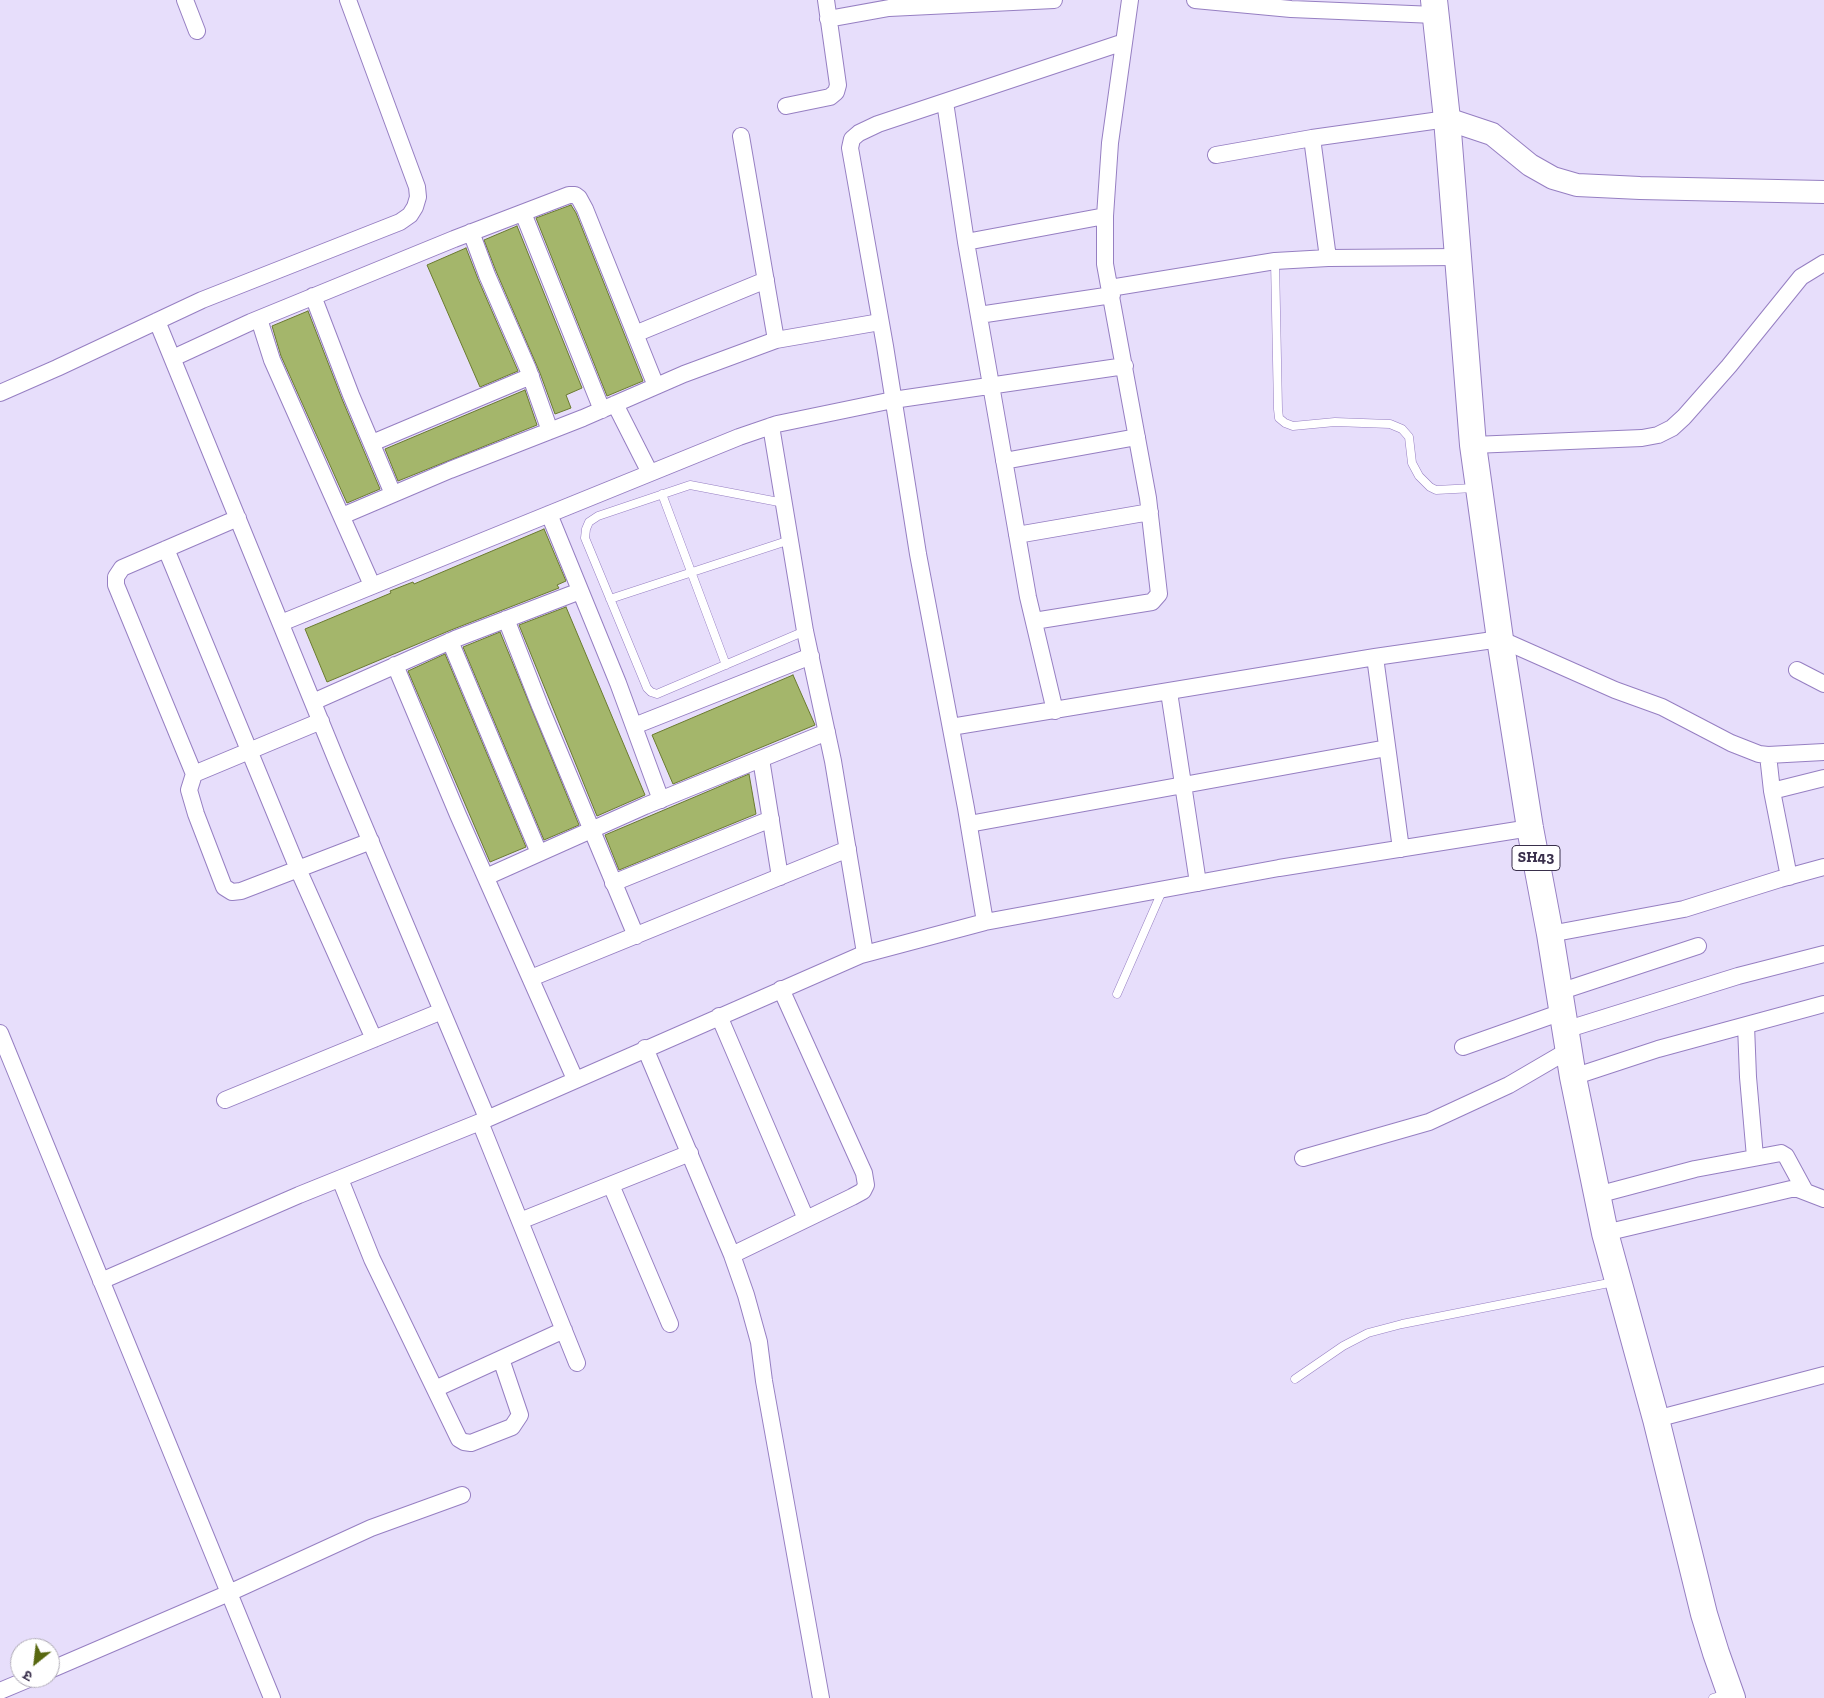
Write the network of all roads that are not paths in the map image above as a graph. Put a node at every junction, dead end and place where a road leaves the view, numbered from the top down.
1 (185, 0) edge
2 (348, 0) edge
3 (826, 0) edge
4 (1054, 0) edge
5 (1130, 0) edge
6 (1195, 0) edge
7 (1434, 8) edge
8 (828, 19) junction
9 (197, 32) dead end
10 (1124, 42) junction
11 (944, 102) junction
12 (786, 106) dead end
13 (1447, 119) junction
14 (741, 136) dead end
15 (1312, 138) junction
16 (1216, 155) dead end
17 (1824, 192) edge
18 (523, 213) junction
19 (1105, 216) junction
20 (471, 232) junction
21 (966, 242) junction
22 (1459, 257) junction
23 (1328, 258) junction
24 (1275, 261) junction
25 (1824, 263) edge
26 (766, 280) junction
27 (1111, 291) junction
28 (314, 296) junction
29 (979, 315) junction
30 (258, 319) junction
31 (158, 321) junction
32 (880, 322) junction
33 (635, 334) junction
34 (776, 340) junction
35 (173, 358) junction
36 (1125, 366) junction
37 (531, 376) junction
38 (656, 386) junction
39 (991, 386) junction
40 (0, 393) edge
41 (893, 400) junction
42 (609, 407) junction
43 (771, 426) junction
44 (550, 431) junction
45 (1137, 437) junction
46 (372, 442) junction
47 (1473, 445) junction
48 (1004, 461) junction
49 (650, 473) junction
50 (1478, 488) junction
51 (393, 494) junction
52 (662, 494) junction
53 (784, 503) junction
54 (1150, 512) junction
55 (549, 514) junction
56 (342, 516) junction
57 (238, 518) junction
58 (1017, 535) junction
59 (790, 540) junction
60 (166, 549) junction
61 (692, 572) junction
62 (372, 585) junction
63 (580, 591) junction
64 (610, 598) junction
65 (506, 619) junction
66 (1034, 621) junction
67 (281, 623) junction
68 (806, 631) junction
69 (1500, 639) junction
70 (450, 641) junction
71 (811, 656) junction
72 (1375, 657) junction
73 (395, 665) junction
74 (726, 665) junction
75 (1797, 670) dead end
76 (1824, 684) edge
77 (1169, 692) junction
78 (313, 702) junction
79 (1055, 711) junction
80 (321, 721) junction
81 (634, 726) junction
82 (951, 727) junction
83 (827, 732) junction
84 (1387, 748) junction
85 (250, 752) junction
86 (1824, 752) edge
87 (1768, 755) junction
88 (761, 759) junction
89 (194, 774) junction
90 (1824, 778) edge
91 (1183, 786) junction
92 (1772, 791) junction
93 (661, 800) junction
94 (771, 819) junction
95 (969, 824) junction
96 (1530, 828) junction
97 (592, 830) junction
98 (371, 841) junction
99 (848, 849) junction
100 (1401, 849) junction
101 (538, 853) junction
102 (1824, 867) edge
103 (298, 869) junction
104 (486, 877) junction
105 (780, 877) junction
106 (1789, 877) junction
107 (612, 883) junction
108 (1198, 883) junction
109 (1164, 889) junction
110 (985, 922) junction
111 (1550, 934) junction
112 (636, 936) junction
113 (1698, 946) dead end
114 (865, 953) junction
115 (1824, 954) edge
116 (530, 978) junction
117 (781, 989) junction
118 (1117, 994) dead end
119 (1824, 1004) edge
120 (442, 1012) junction
121 (719, 1016) junction
122 (1564, 1021) junction
123 (1746, 1025) junction
124 (0, 1033) edge
125 (374, 1039) junction
126 (1463, 1047) dead end
127 (645, 1048) junction
128 (1573, 1077) junction
129 (575, 1079) junction
130 (225, 1100) dead end
131 (483, 1120) junction
132 (690, 1153) junction
133 (1755, 1157) junction
134 (1303, 1158) dead end
135 (340, 1179) junction
136 (611, 1185) junction
137 (1805, 1191) junction
138 (1597, 1195) junction
139 (1824, 1199) edge
140 (806, 1219) junction
141 (520, 1221) junction
142 (1605, 1233) junction
143 (732, 1255) junction
144 (101, 1281) junction
145 (1618, 1281) junction
146 (670, 1324) dead end
147 (564, 1330) junction
148 (501, 1359) junction
149 (577, 1364) dead end
150 (1824, 1375) edge
151 (1295, 1380) dead end
152 (435, 1388) junction
153 (1656, 1420) junction
154 (462, 1495) dead end
155 (229, 1593) junction
156 (60, 1666) edge
157 (1725, 1696) edge
158 (272, 1698) edge
159 (821, 1698) edge

1 - 9 street
2 - 31 street
3 - 8 street
4 - 8 street
5 - 10 street
6 - 7 street
7 - 13 main road, SH43
8 - 12 street
10 - 11 street
10 - 19 street
11 - 21 street
11 - 32 street
13 - 15 street
13 - 17 street
13 - 22 main road, SH43
14 - 26 street
15 - 16 street
15 - 23 street
18 - 20 street
18 - 33 street
18 - 42 street
19 - 21 street
19 - 27 street
20 - 28 street
20 - 37 street
21 - 29 street
22 - 23 street
22 - 47 main road, SH43
23 - 24 street
24 - 27 street
24 - 50 lane
25 - 47 street
26 - 33 street
26 - 34 street
27 - 29 street
27 - 36 street
28 - 30 street
28 - 46 street
29 - 39 street
30 - 35 street
30 - 56 street
31 - 35 street
31 - 40 street
32 - 34 street
32 - 41 street
33 - 38 street
34 - 38 street
35 - 57 street
36 - 39 street
36 - 45 street
37 - 44 street
37 - 46 street
38 - 42 street
39 - 41 street
39 - 48 street
41 - 43 street
41 - 82 street
42 - 44 street
42 - 49 street
43 - 49 street
43 - 53 street
44 - 51 street
45 - 48 street
45 - 54 street
46 - 51 street
47 - 50 main road, SH43
48 - 58 street
49 - 55 street
50 - 69 main road, SH43
51 - 56 street
52 - 53 lane
52 - 61 lane
52 - 64 lane
53 - 59 street
54 - 58 street
54 - 66 street
55 - 62 street
55 - 63 street
56 - 62 street
57 - 60 street
57 - 67 street
58 - 66 street
59 - 61 lane
59 - 68 street
60 - 85 street
60 - 89 street
61 - 64 lane
61 - 74 lane
62 - 67 street
63 - 65 street
63 - 81 street
64 - 74 lane
65 - 70 street
65 - 97 street
66 - 79 street
67 - 78 street
68 - 71 street
68 - 74 lane
69 - 72 street
69 - 87 street
69 - 96 main road, SH43
70 - 73 street
70 - 101 street
71 - 81 street
71 - 83 street
72 - 77 street
72 - 84 street
73 - 78 street
73 - 104 street
75 - 76 street
77 - 79 street
77 - 91 street
78 - 80 street
79 - 82 street
80 - 85 street
80 - 98 street
81 - 93 street
82 - 95 street
83 - 88 street
83 - 99 street
84 - 91 street
84 - 100 street
85 - 89 street
85 - 103 street
86 - 87 street
87 - 92 street
88 - 93 street
88 - 94 street
89 - 103 street
90 - 92 street
91 - 95 street
91 - 108 street
92 - 106 street
93 - 97 street
94 - 105 street
94 - 107 street
95 - 110 street
96 - 100 street
96 - 111 main road, SH43
97 - 101 street
97 - 107 street
98 - 103 street
98 - 120 street
99 - 105 street
99 - 114 street
100 - 108 street
101 - 104 street
102 - 106 street
103 - 125 street
104 - 116 street
105 - 112 street
106 - 111 street
107 - 112 street
108 - 109 street
109 - 110 street
109 - 118 lane
110 - 114 street
111 - 122 main road, SH43
112 - 116 street
113 - 122 street
114 - 117 street
115 - 122 street
116 - 129 street
117 - 121 street
117 - 140 street
119 - 123 street
120 - 125 street
120 - 131 street
121 - 127 street
121 - 140 street
122 - 126 street
122 - 128 main road, SH43
122 - 134 street
123 - 128 street
123 - 133 street
124 - 144 street
125 - 130 street
127 - 129 street
127 - 132 street
128 - 138 main road, SH43
129 - 131 street
131 - 135 street
131 - 141 street
132 - 136 street
132 - 143 street
133 - 137 street
133 - 138 street
135 - 144 street
135 - 152 street
136 - 141 street
136 - 146 street
137 - 139 street
137 - 142 street
138 - 142 main road, SH43
140 - 143 street
141 - 147 street
142 - 145 main road, SH43
143 - 159 street
144 - 155 street
145 - 151 lane
145 - 153 main road, SH43
147 - 148 street
147 - 149 street
148 - 152 street
148 - 152 street
150 - 153 street
153 - 157 main road, SH43
154 - 155 street
155 - 156 street
155 - 158 street

